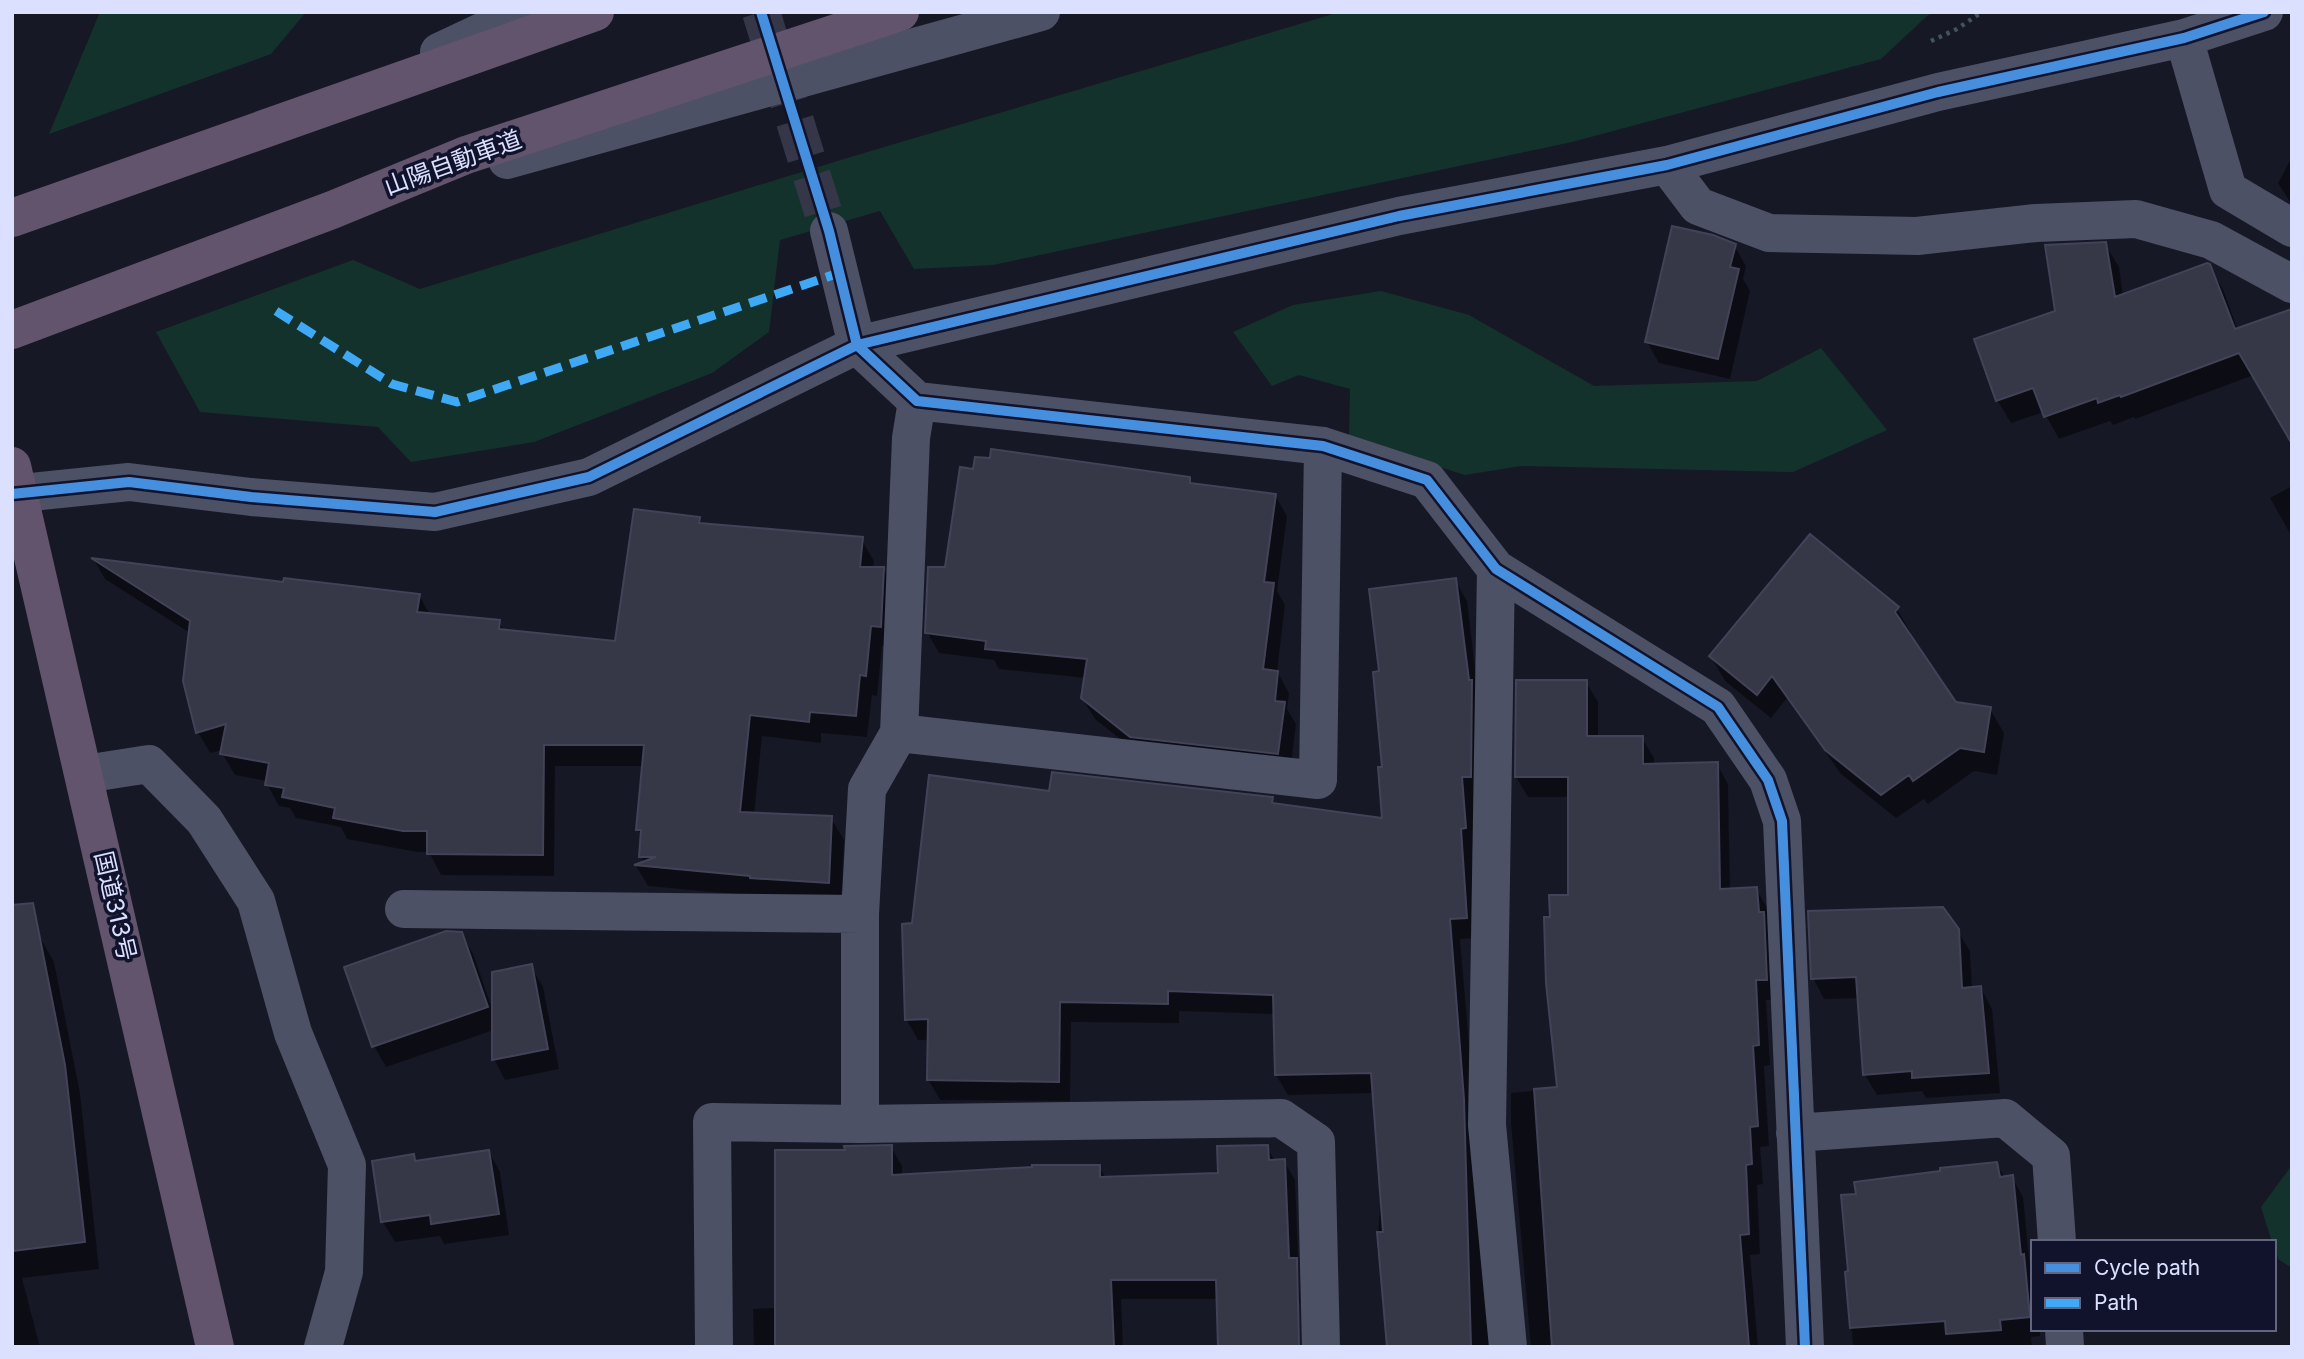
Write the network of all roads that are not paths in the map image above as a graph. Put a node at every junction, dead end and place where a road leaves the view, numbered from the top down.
1 (524, 12) edge
2 (595, 12) edge
3 (900, 12) edge
4 (1041, 12) edge
5 (2264, 12) edge
6 (2184, 38) junction
7 (323, 107) junction
8 (1667, 165) junction
9 (332, 209) junction
10 (12, 218) edge
11 (2292, 228) edge
12 (829, 231) tunnel mouth
13 (2292, 284) edge
14 (12, 330) edge
15 (857, 345) junction
16 (917, 401) junction
17 (1324, 446) junction
18 (14, 484) edge
19 (1496, 569) junction
20 (899, 733) junction
21 (85, 774) junction
22 (404, 909) dead end
23 (860, 914) junction
24 (860, 1124) junction
25 (1795, 1133) junction
26 (2057, 1240) edge
27 (215, 1347) edge
28 (323, 1347) edge
29 (715, 1347) edge
30 (1321, 1347) edge
31 (1508, 1347) edge
32 (1805, 1347) edge

1 - 7 street
2 - 7 highway
3 - 9 highway, 山陽自動車道
4 - 9 street
5 - 6 street
6 - 8 street
6 - 11 street
7 - 10 highway
8 - 13 street
8 - 15 street
9 - 14 highway, 山陽自動車道
12 - 15 street
15 - 16 street
15 - 18 street
16 - 17 street
16 - 20 street
17 - 19 street
17 - 20 street
18 - 21 highway, 国道313号
19 - 25 street
19 - 31 street
20 - 23 street
21 - 27 highway, 国道313号
21 - 28 street
22 - 23 street
23 - 24 street
24 - 29 street
24 - 30 street
25 - 26 street
25 - 32 street

